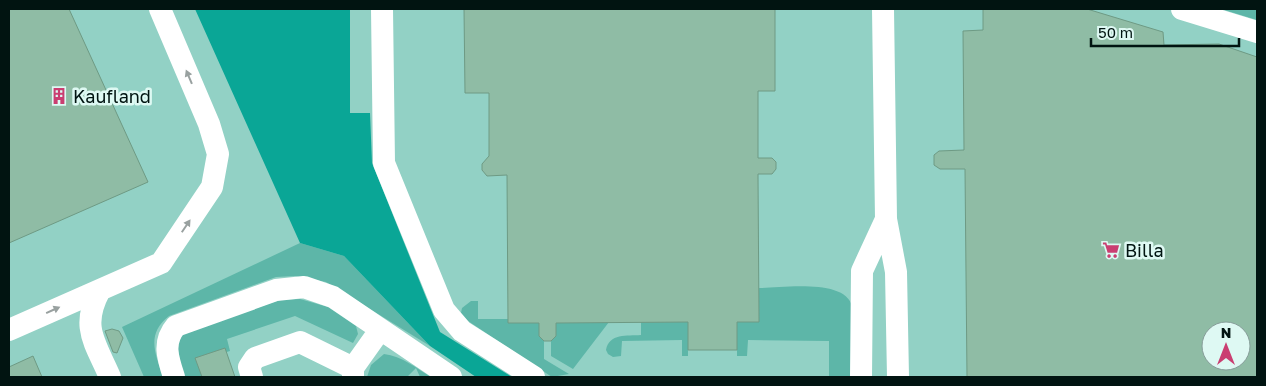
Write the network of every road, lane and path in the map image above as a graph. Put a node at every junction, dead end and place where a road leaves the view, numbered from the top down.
1 (160, 9) edge
2 (382, 9) edge
3 (883, 9) edge
4 (1182, 9) edge
5 (1257, 32) edge
6 (886, 219) junction
7 (100, 290) junction
8 (9, 330) edge
9 (380, 330) junction
10 (353, 373) edge
11 (110, 377) edge
12 (174, 377) edge
13 (252, 377) edge
14 (451, 377) edge
15 (534, 377) edge
16 (861, 377) edge
17 (898, 377) edge

7 -> 1 lane
2 - 15 lane
3 - 6 lane
4 - 5 lane
6 - 16 lane
6 - 17 lane
8 -> 7 lane
7 - 11 lane
9 - 10 lane
9 - 12 lane
9 - 14 lane
10 - 13 lane

